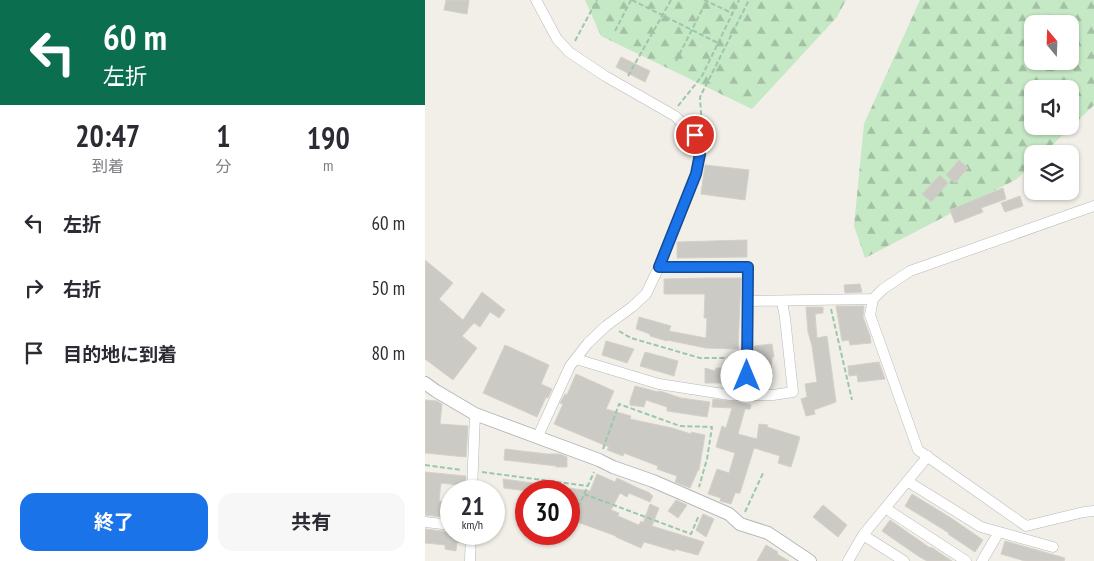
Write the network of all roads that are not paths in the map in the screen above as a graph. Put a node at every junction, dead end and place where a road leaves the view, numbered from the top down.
1 (536, 0) edge
2 (1094, 206) edge
3 (659, 267) junction
4 (873, 299) junction
5 (782, 300) junction
6 (748, 301) junction
7 (576, 358) junction
8 (425, 383) edge
9 (747, 395) junction
10 (475, 414) junction
11 (538, 436) junction
12 (928, 456) junction
13 (473, 480) edge
14 (907, 481) junction
15 (885, 508) junction
16 (1094, 510) edge
17 (425, 522) edge
18 (440, 524) edge
19 (999, 532) junction
20 (863, 535) junction
21 (471, 545) edge
22 (1053, 547) dead end
23 (470, 561) edge
24 (809, 561) edge
25 (848, 561) edge
26 (904, 561) edge
27 (967, 561) edge
28 (982, 561) edge

1 - 3 street
2 - 4 street
3 - 6 street
3 - 7 street
4 - 5 street
4 - 12 street
5 - 6 street
5 - 9 street
6 - 9 street
7 - 9 street
7 - 11 street
8 - 10 street
10 - 11 street
10 - 13 street
11 - 24 street
12 - 14 street
12 - 16 street
14 - 15 street
14 - 19 street
15 - 20 street
15 - 27 street
17 - 18 street
19 - 22 street
19 - 28 street
20 - 25 street
20 - 26 street
21 - 23 street

